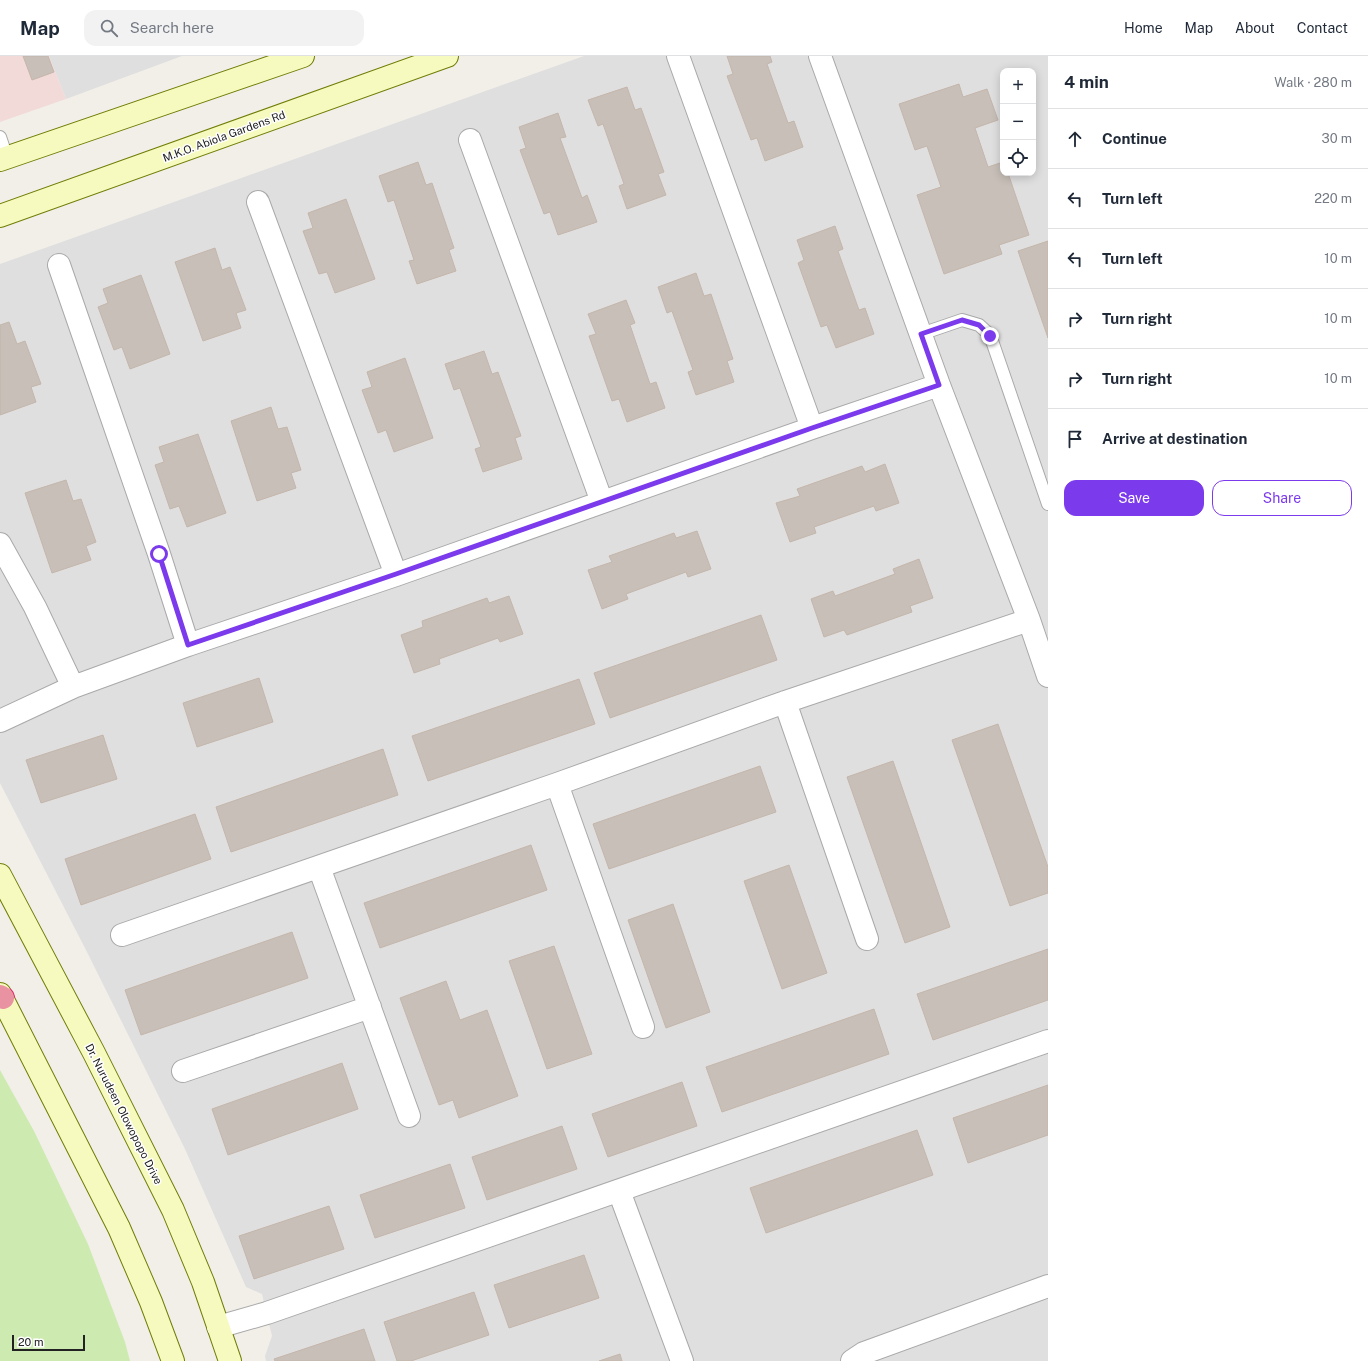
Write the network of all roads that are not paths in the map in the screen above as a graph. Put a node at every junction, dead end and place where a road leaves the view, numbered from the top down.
1 (303, 56) edge
2 (447, 56) edge
3 (678, 56) edge
4 (820, 56) edge
5 (0, 137) edge
6 (470, 140) dead end
7 (4, 159) edge
8 (258, 202) dead end
9 (0, 216) edge
10 (60, 265) dead end
11 (921, 334) junction
12 (939, 385) junction
13 (812, 428) junction
14 (602, 502) junction
15 (1048, 504) edge
16 (0, 544) edge
17 (396, 574) junction
18 (1029, 620) junction
19 (188, 645) junction
20 (1048, 676) edge
21 (73, 687) junction
22 (786, 702) junction
23 (0, 722) edge
24 (557, 784) junction
25 (319, 867) junction
26 (0, 875) edge
27 (122, 935) dead end
28 (867, 939) dead end
29 (1, 996) edge
30 (370, 1007) junction
31 (643, 1027) dead end
32 (1048, 1041) edge
33 (183, 1072) dead end
34 (409, 1116) dead end
35 (619, 1191) junction
36 (1048, 1286) edge
37 (218, 1327) junction
38 (173, 1361) edge
39 (230, 1361) edge
40 (682, 1361) edge
41 (852, 1361) edge

1 - 7 main road
2 - 9 main road, M.K.O. Abiola Gardens Rd
3 - 13 street
4 - 11 street
5 - 7 lane
6 - 14 street
8 - 17 street
10 - 19 street
11 - 12 street
11 - 15 lane
12 - 13 street
12 - 18 street
13 - 14 street
14 - 17 street
16 - 21 street
17 - 19 street
18 - 20 street
18 - 22 street
19 - 21 street
21 - 23 street
22 - 24 street
22 - 28 street
24 - 25 street
24 - 31 street
25 - 27 street
25 - 30 street
26 - 37 main road, Dr. Nurudeen Olowopopo Drive
29 - 38 main road
30 - 33 street
30 - 34 street
32 - 35 street
35 - 37 street
35 - 40 street
36 - 41 street
37 - 39 main road, Dr. Nurudeen Olowopopo Drive

